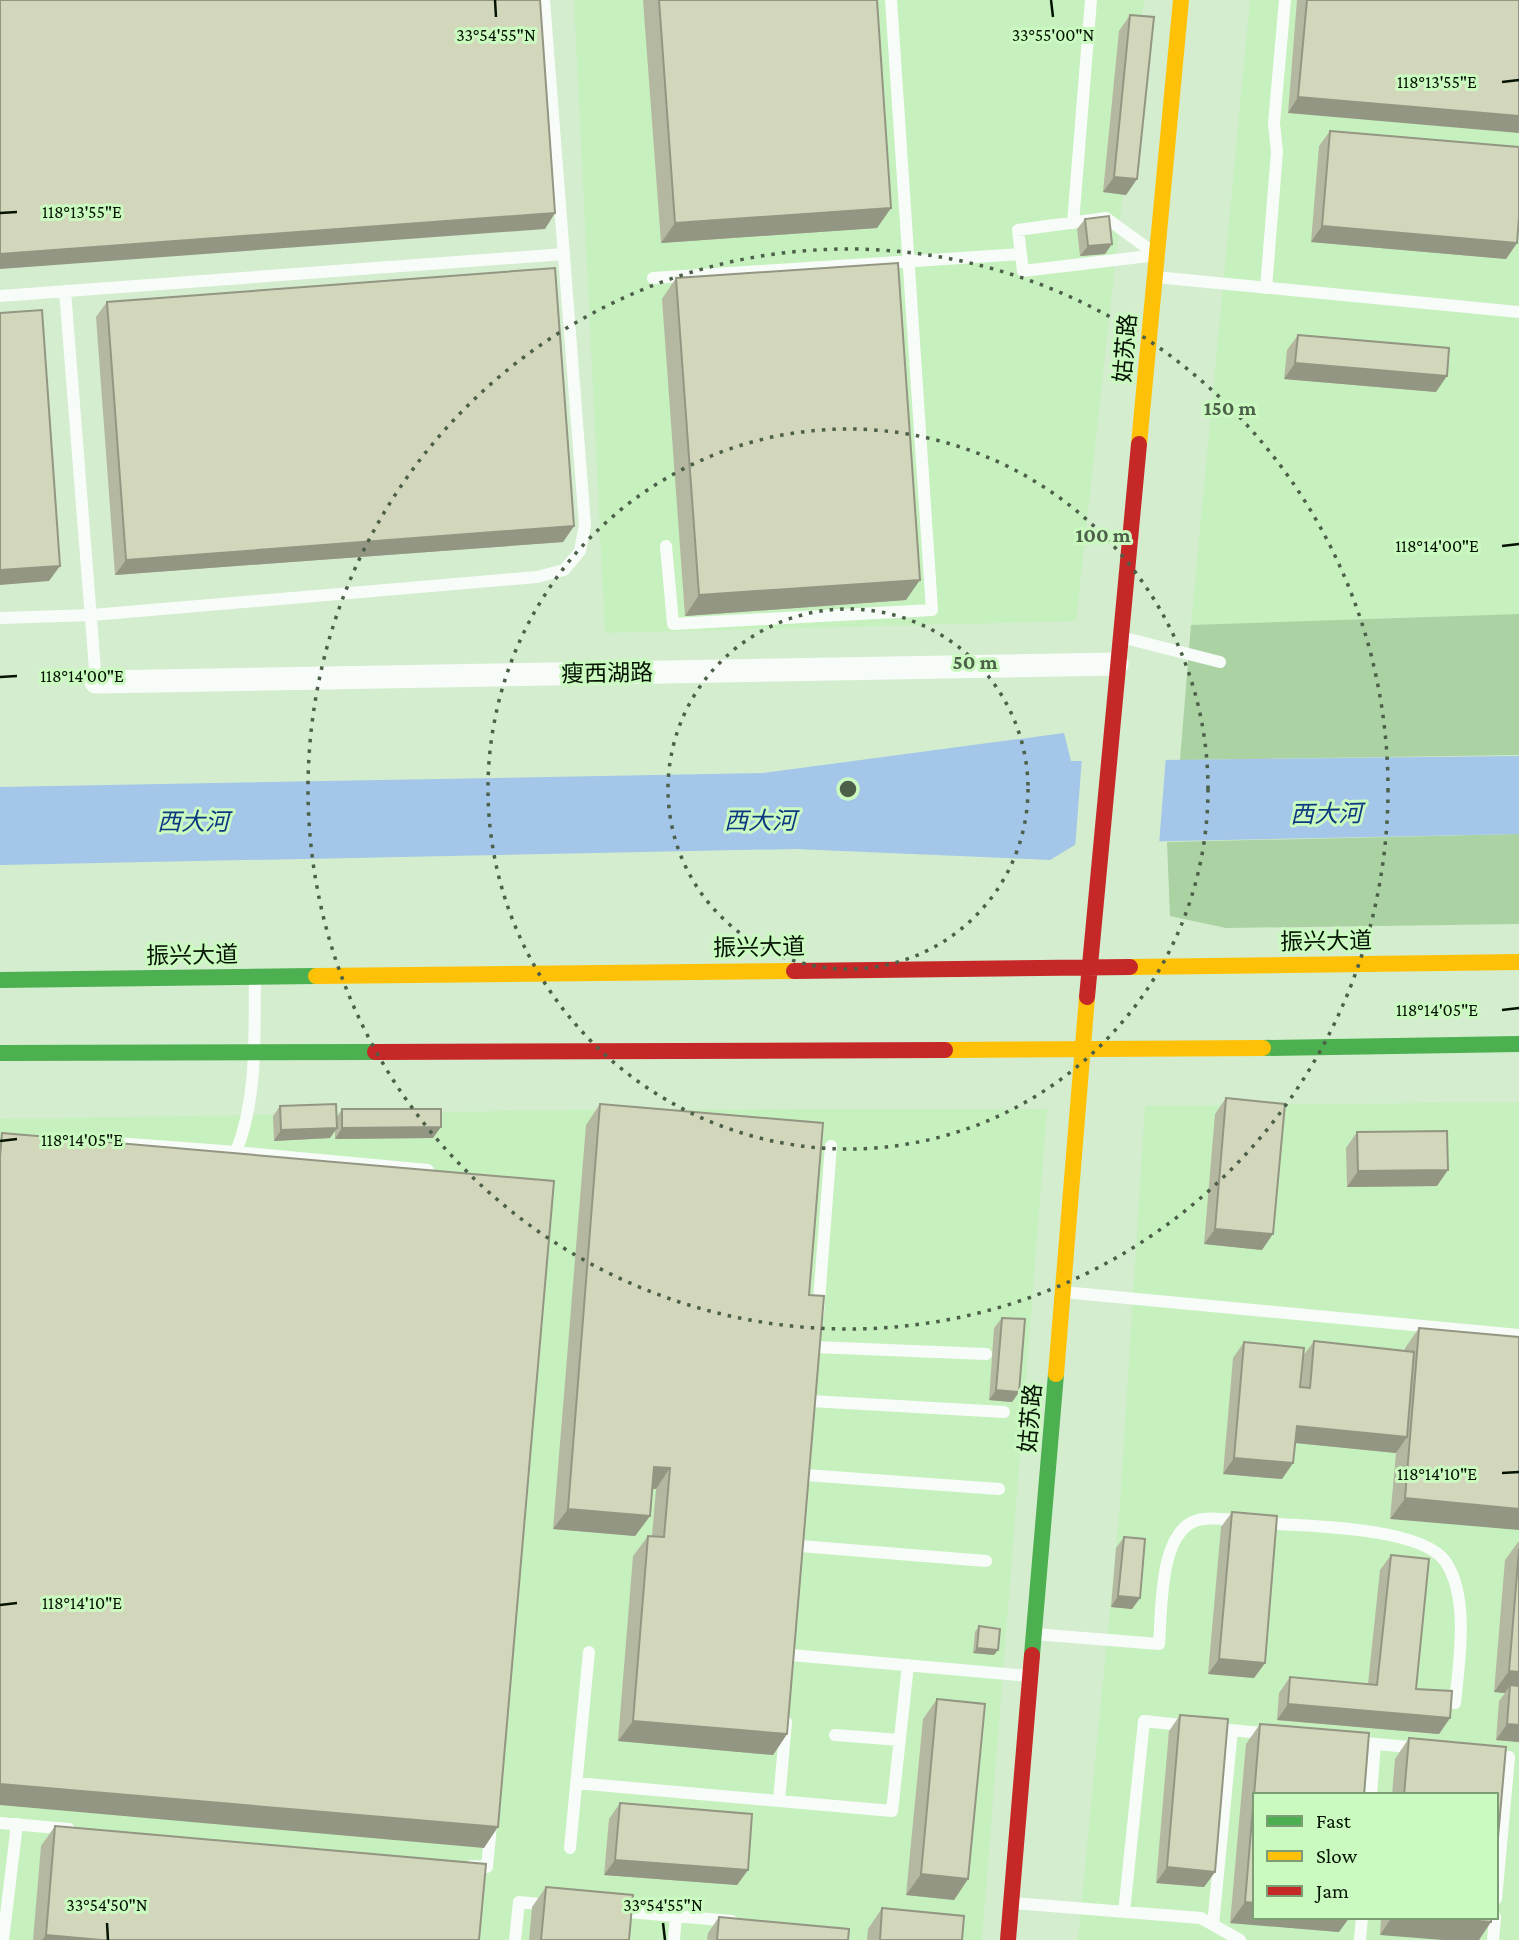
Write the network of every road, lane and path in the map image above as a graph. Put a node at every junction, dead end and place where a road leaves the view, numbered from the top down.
1 (544, 0) edge
2 (891, 0) edge
3 (1091, 0) edge
4 (1181, 0) edge
5 (1285, 0) edge
6 (1073, 223) junction
7 (564, 254) junction
8 (1021, 254) junction
9 (1157, 256) junction
10 (908, 261) junction
11 (1154, 277) junction
12 (653, 278) dead end
13 (1266, 288) junction
14 (65, 291) junction
15 (0, 296) edge
16 (1519, 312) edge
17 (666, 545) dead end
18 (92, 615) junction
19 (0, 618) edge
20 (1120, 637) junction
21 (1220, 662) dead end
22 (1117, 664) junction
23 (96, 682) joint
24 (1519, 962) edge
25 (1090, 965) junction
26 (255, 977) junction
27 (0, 981) edge
28 (1519, 1044) edge
29 (1084, 1048) junction
30 (254, 1052) junction
31 (0, 1053) edge
32 (75, 1140) edge
33 (831, 1146) dead end
34 (236, 1152) junction
35 (440, 1172) edge
36 (1063, 1292) junction
37 (1519, 1335) edge
38 (985, 1354) dead end
39 (811, 1401) edge
40 (1004, 1412) dead end
41 (805, 1475) edge
42 (999, 1489) dead end
43 (799, 1559) edge
44 (986, 1561) dead end
45 (1034, 1634) junction
46 (792, 1641) edge
47 (589, 1652) dead end
48 (908, 1665) junction
49 (1030, 1676) junction
50 (1455, 1703) edge
51 (787, 1708) edge
52 (1232, 1730) junction
53 (835, 1735) dead end
54 (1284, 1735) edge
55 (900, 1740) junction
56 (1336, 1740) edge
57 (1375, 1744) junction
58 (1429, 1749) edge
59 (1482, 1754) edge
60 (576, 1783) junction
61 (1371, 1793) edge
62 (779, 1801) junction
63 (492, 1813) edge
64 (0, 1823) edge
65 (17, 1824) junction
66 (86, 1831) edge
67 (570, 1848) dead end
68 (460, 1865) edge
69 (1498, 1877) edge
70 (1011, 1903) junction
71 (558, 1906) edge
72 (610, 1910) edge
73 (1124, 1912) junction
74 (676, 1916) junction
75 (1362, 1919) edge
76 (1495, 1919) edge
77 (740, 1921) edge
78 (1213, 1925) junction
79 (3, 1940) edge
80 (515, 1940) edge
81 (674, 1940) edge
82 (1008, 1940) edge
83 (1240, 1940) edge
84 (1360, 1940) edge
85 (1493, 1940) edge

1 - 7 lane
2 - 10 lane
3 - 6 lane
4 - 9 main road, 姑苏路
5 - 13 lane
6 - 8 lane
6 - 9 lane
7 - 14 lane
7 - 18 lane
8 - 9 lane
8 - 10 lane
9 - 11 main road, 姑苏路
10 - 12 lane
10 - 17 lane
11 - 13 lane
11 - 20 main road, 姑苏路
13 - 16 lane
14 - 15 lane
14 - 18 lane
18 - 19 lane
18 - 23 lane
20 - 21 lane
20 - 22 main road, 姑苏路
22 - 23 street, 瘦西湖路
22 - 25 main road, 姑苏路
24 - 25 main road, 振兴大道
25 - 26 main road, 振兴大道
25 - 29 main road, 姑苏路
26 - 27 main road, 振兴大道
26 - 30 lane
28 - 29 main road
29 - 30 main road
29 - 36 main road, 姑苏路
30 - 31 main road
30 - 34 lane
32 - 34 lane
33 - 38 lane
34 - 35 lane
36 - 37 lane
36 - 45 main road, 姑苏路
39 - 40 lane
41 - 42 lane
43 - 44 lane
45 - 49 main road, 姑苏路
45 - 50 lane
46 - 48 lane
47 - 60 lane
48 - 49 lane
48 - 55 lane
49 - 70 main road, 姑苏路
51 - 62 lane
52 - 54 lane
52 - 73 lane
52 - 78 lane
53 - 55 lane
55 - 62 lane
56 - 57 lane
57 - 58 lane
57 - 61 lane
59 - 69 lane
60 - 62 lane
60 - 67 lane
63 - 68 lane
64 - 65 lane
65 - 66 lane
65 - 79 lane
70 - 73 lane
70 - 82 main road, 姑苏路
71 - 80 lane
72 - 74 lane
73 - 78 lane
74 - 77 lane
74 - 81 lane
75 - 84 lane
76 - 85 lane
78 - 83 lane

